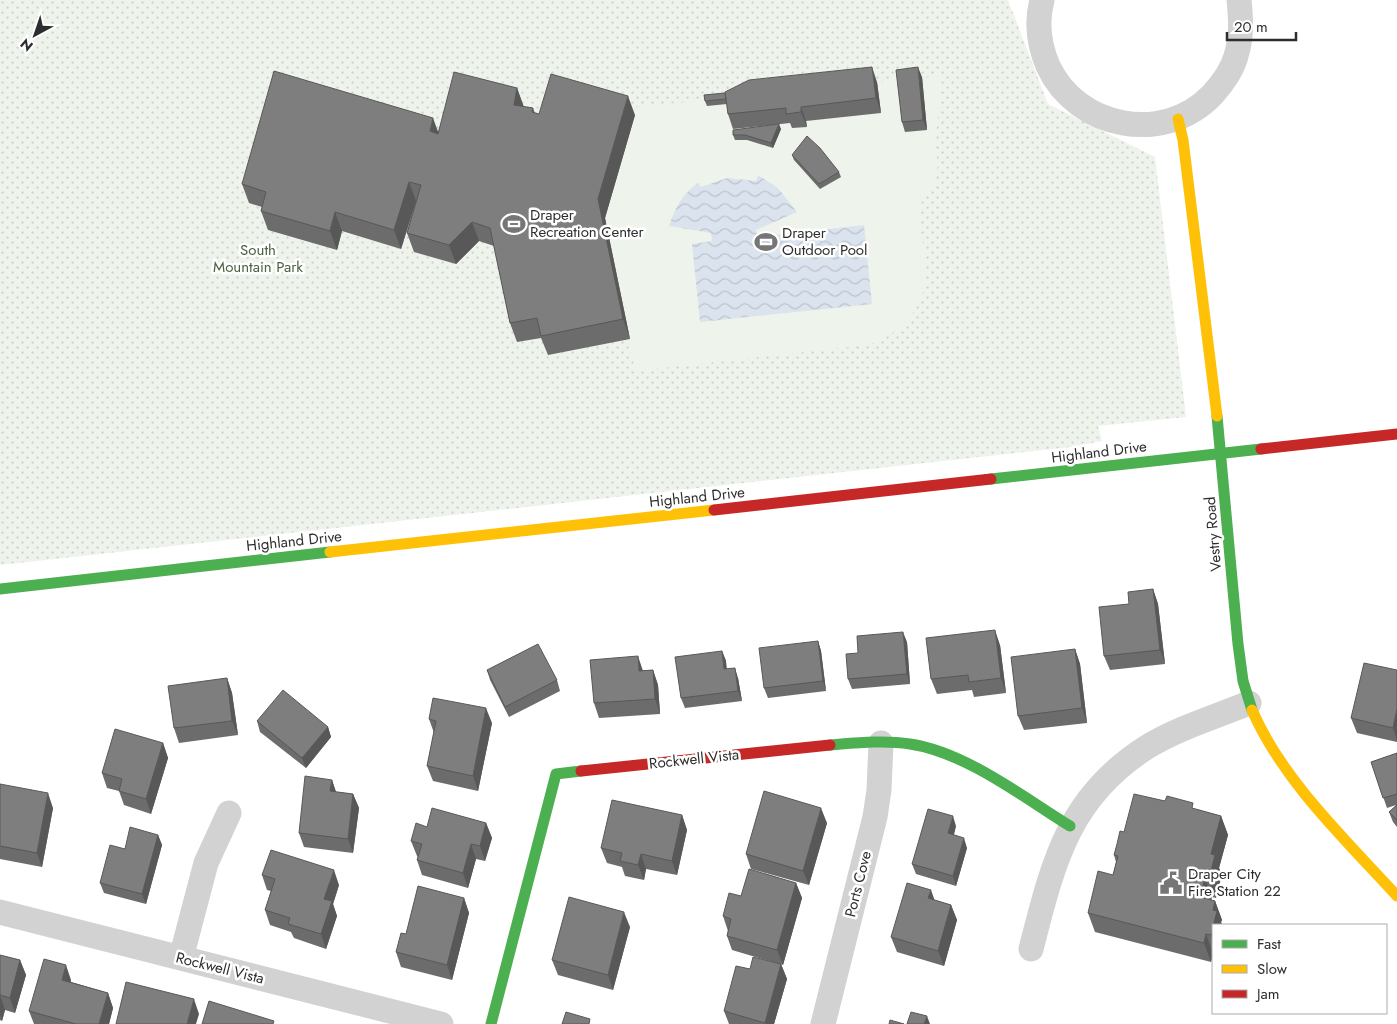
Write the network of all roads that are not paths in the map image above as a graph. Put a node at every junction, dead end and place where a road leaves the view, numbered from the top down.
1 (1042, 0) edge
2 (1239, 0) edge
3 (1178, 119) junction
4 (1397, 434) edge
5 (1221, 453) junction
6 (0, 590) edge
7 (1249, 703) junction
8 (881, 742) junction
9 (228, 813) dead end
10 (1070, 826) junction
11 (1397, 896) edge
12 (0, 912) edge
13 (1031, 949) dead end
14 (181, 958) junction
15 (441, 1024) edge
16 (491, 1024) edge
17 (823, 1024) edge

1 - 3 street
2 - 3 street
3 - 5 street, Vestry Road
4 - 5 street, Highland Drive
5 - 6 street, Highland Drive
5 - 7 street, Vestry Road
7 - 10 street
7 - 11 street, Vestry Road
8 - 10 street, Rockwell Vista
8 - 16 street, Rockwell Vista
8 - 17 street, Ports Cove
9 - 14 street
10 - 13 street
12 - 14 street, Rockwell Vista
14 - 15 street, Rockwell Vista

